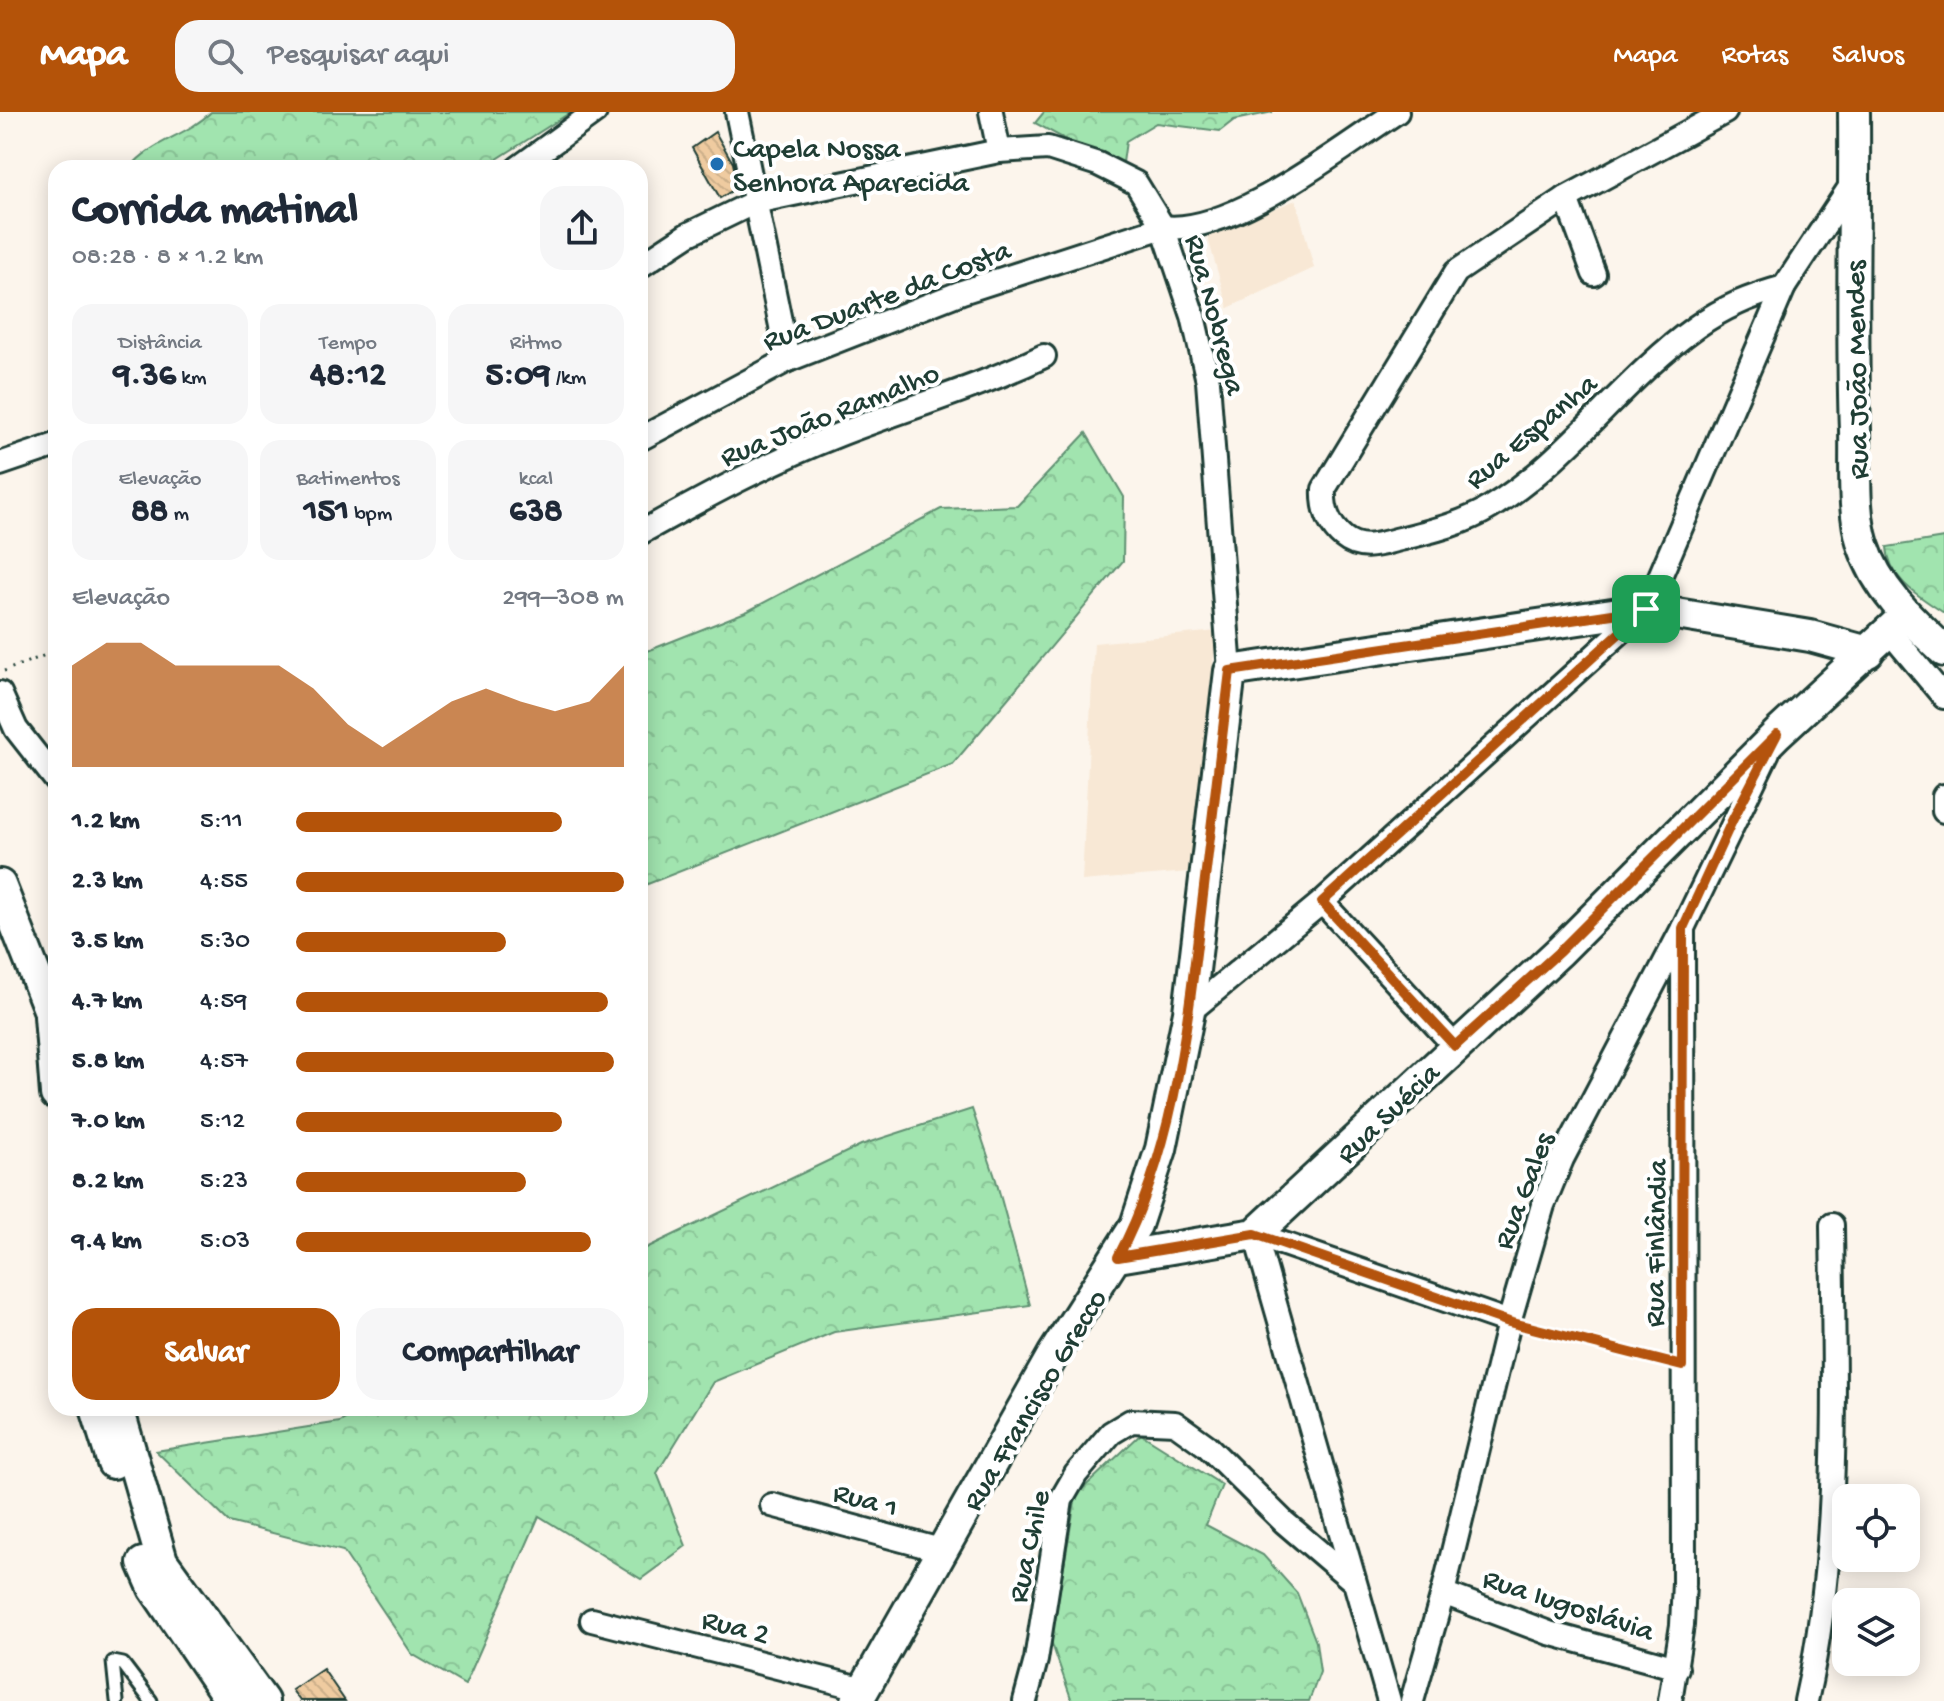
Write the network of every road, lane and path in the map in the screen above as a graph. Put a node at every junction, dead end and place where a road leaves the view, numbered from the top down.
1 (595, 112) edge
2 (737, 112) edge
3 (991, 112) edge
4 (1397, 112) edge
5 (1725, 112) edge
6 (1854, 112) edge
7 (1682, 123) edge
8 (999, 151) junction
9 (529, 160) edge
10 (1854, 181) junction
11 (1566, 198) junction
12 (755, 202) junction
13 (1163, 227) junction
14 (648, 261) edge
15 (1594, 274) dead end
16 (1784, 287) junction
17 (1044, 356) dead end
18 (788, 360) junction
19 (648, 435) edge
20 (48, 448) edge
21 (0, 464) edge
22 (1216, 464) joint
23 (648, 529) edge
24 (1646, 609) junction
25 (1887, 633) junction
26 (1944, 651) edge
27 (48, 654) edge
28 (1230, 671) junction
29 (0, 673) edge
30 (0, 693) edge
31 (1944, 697) edge
32 (1777, 734) junction
33 (48, 770) edge
34 (1944, 796) edge
35 (1944, 811) edge
36 (0, 885) edge
37 (1322, 902) junction
38 (1683, 928) junction
39 (1189, 1012) junction
40 (48, 1022) edge
41 (1455, 1046) junction
42 (1832, 1225) dead end
43 (1255, 1234) junction
44 (1118, 1257) junction
45 (1509, 1322) junction
46 (1682, 1366) junction
47 (98, 1416) edge
48 (120, 1416) edge
49 (772, 1505) dead end
50 (944, 1551) junction
51 (1352, 1580) junction
52 (1443, 1593) junction
53 (592, 1620) dead end
54 (1677, 1668) junction
55 (208, 1689) edge
56 (861, 1695) edge
57 (250, 1698) edge
58 (117, 1701) edge
59 (151, 1701) edge
60 (1025, 1701) edge
61 (1389, 1701) edge
62 (1412, 1701) edge
63 (1670, 1701) edge
64 (1806, 1701) edge

1 - 9 street
2 - 12 street
3 - 8 street
4 - 13 street, Rua Duarte da Costa
5 - 7 street
6 - 10 street, Rua João Mendes
7 - 11 street
8 - 12 street, Rua Nobrega
8 - 13 street, Rua Nobrega
10 - 16 street
10 - 25 street, Rua João Mendes
11 - 15 street
11 - 16 street, Rua Espanha
12 - 14 street, Rua Nobrega
12 - 18 street
13 - 18 street, Rua Duarte da Costa
13 - 22 street, Rua Nobrega
16 - 24 street
17 - 23 street, Rua João Ramalho
18 - 19 street, Rua Duarte da Costa
20 - 21 street
22 - 28 street, Rua Francisco Grecco
24 - 25 street
24 - 28 street
24 - 37 street
25 - 26 street, Rua João Mendes
25 - 31 street
25 - 32 street, Rua Suécia
27 - 29 path
28 - 39 street, Rua Francisco Grecco
30 - 33 street
32 - 38 street, Rua Gales
32 - 41 street, Rua Suécia
34 - 35 street
36 - 40 street
37 - 39 street
37 - 41 street
38 - 45 street, Rua Gales
38 - 46 street, Rua Finlândia
39 - 44 street, Rua Francisco Grecco
41 - 43 street, Rua Suécia
42 - 64 street
43 - 44 street
43 - 45 street
43 - 51 street
44 - 50 street, Rua Francisco Grecco
45 - 46 path
45 - 52 street, Rua Gales
46 - 54 street, Rua Finlândia
47 - 55 street
48 - 57 street
49 - 50 street, Rua 1
50 - 56 street, Rua Francisco Grecco
51 - 60 street, Rua Chile
51 - 61 street
52 - 54 street, Rua Iugoslávia
52 - 62 street, Rua Gales
53 - 56 street, Rua 2
54 - 63 street, Rua Finlândia
55 - 57 street
58 - 59 lane

